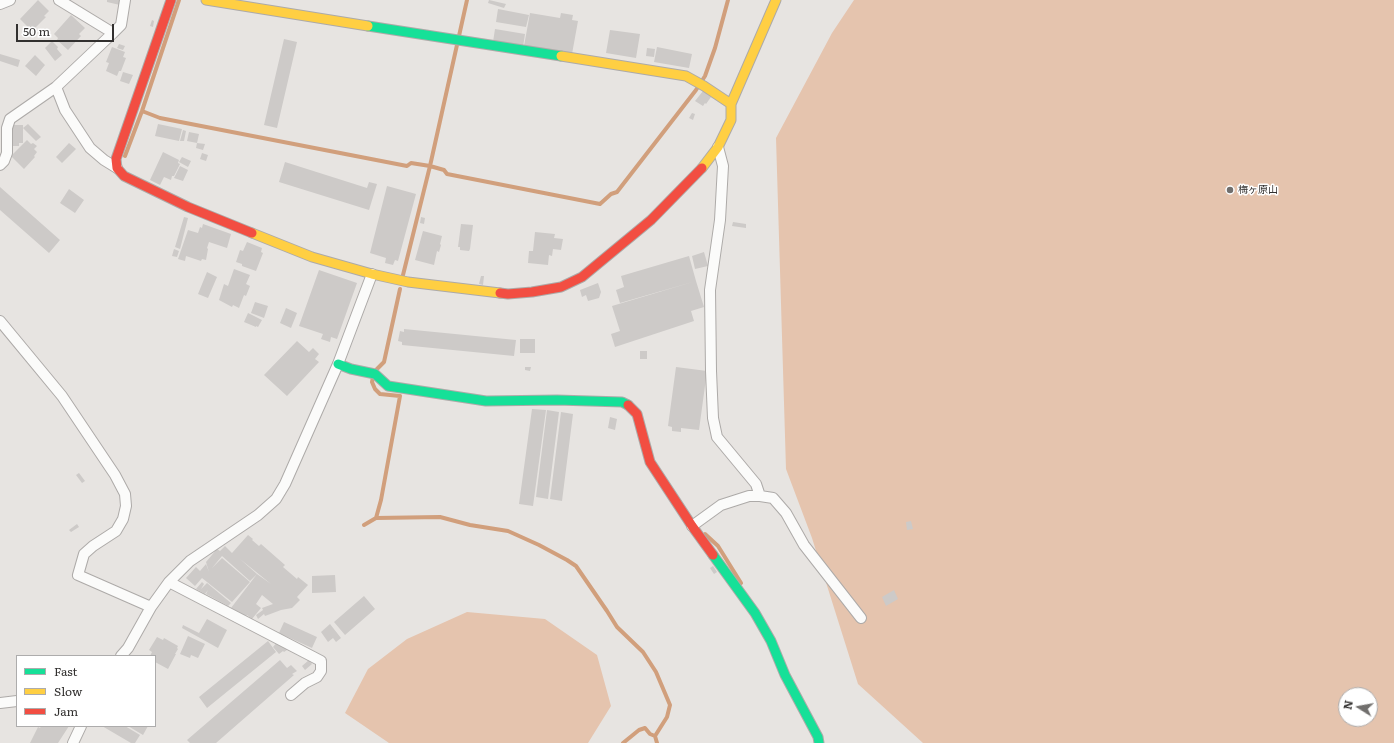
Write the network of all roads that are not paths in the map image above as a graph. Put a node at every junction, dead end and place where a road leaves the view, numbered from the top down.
1 (10, 0) edge
2 (59, 0) edge
3 (125, 0) edge
4 (171, 0) edge
5 (206, 0) edge
6 (776, 0) edge
7 (0, 4) edge
8 (113, 33) junction
9 (56, 87) junction
10 (731, 104) junction
11 (718, 147) junction
12 (0, 165) edge
13 (117, 168) junction
14 (372, 274) junction
15 (0, 321) edge
16 (338, 364) junction
17 (760, 496) junction
18 (692, 526) junction
19 (169, 582) junction
20 (151, 607) junction
21 (861, 618) dead end
22 (122, 655) edge
23 (291, 695) dead end
24 (16, 701) edge
25 (0, 703) edge
26 (80, 727) edge
27 (72, 743) edge
28 (819, 743) edge

1 - 7 street
2 - 8 street
3 - 8 street
4 - 13 street
5 - 10 street
6 - 10 street
8 - 9 street
9 - 12 street
9 - 13 street
10 - 11 street
11 - 14 street
11 - 17 street
13 - 14 street
14 - 16 street
15 - 20 street
16 - 18 street
16 - 19 street
17 - 18 street
17 - 21 street
18 - 28 street
19 - 20 street
19 - 23 street
20 - 22 street
24 - 25 street
26 - 27 street

